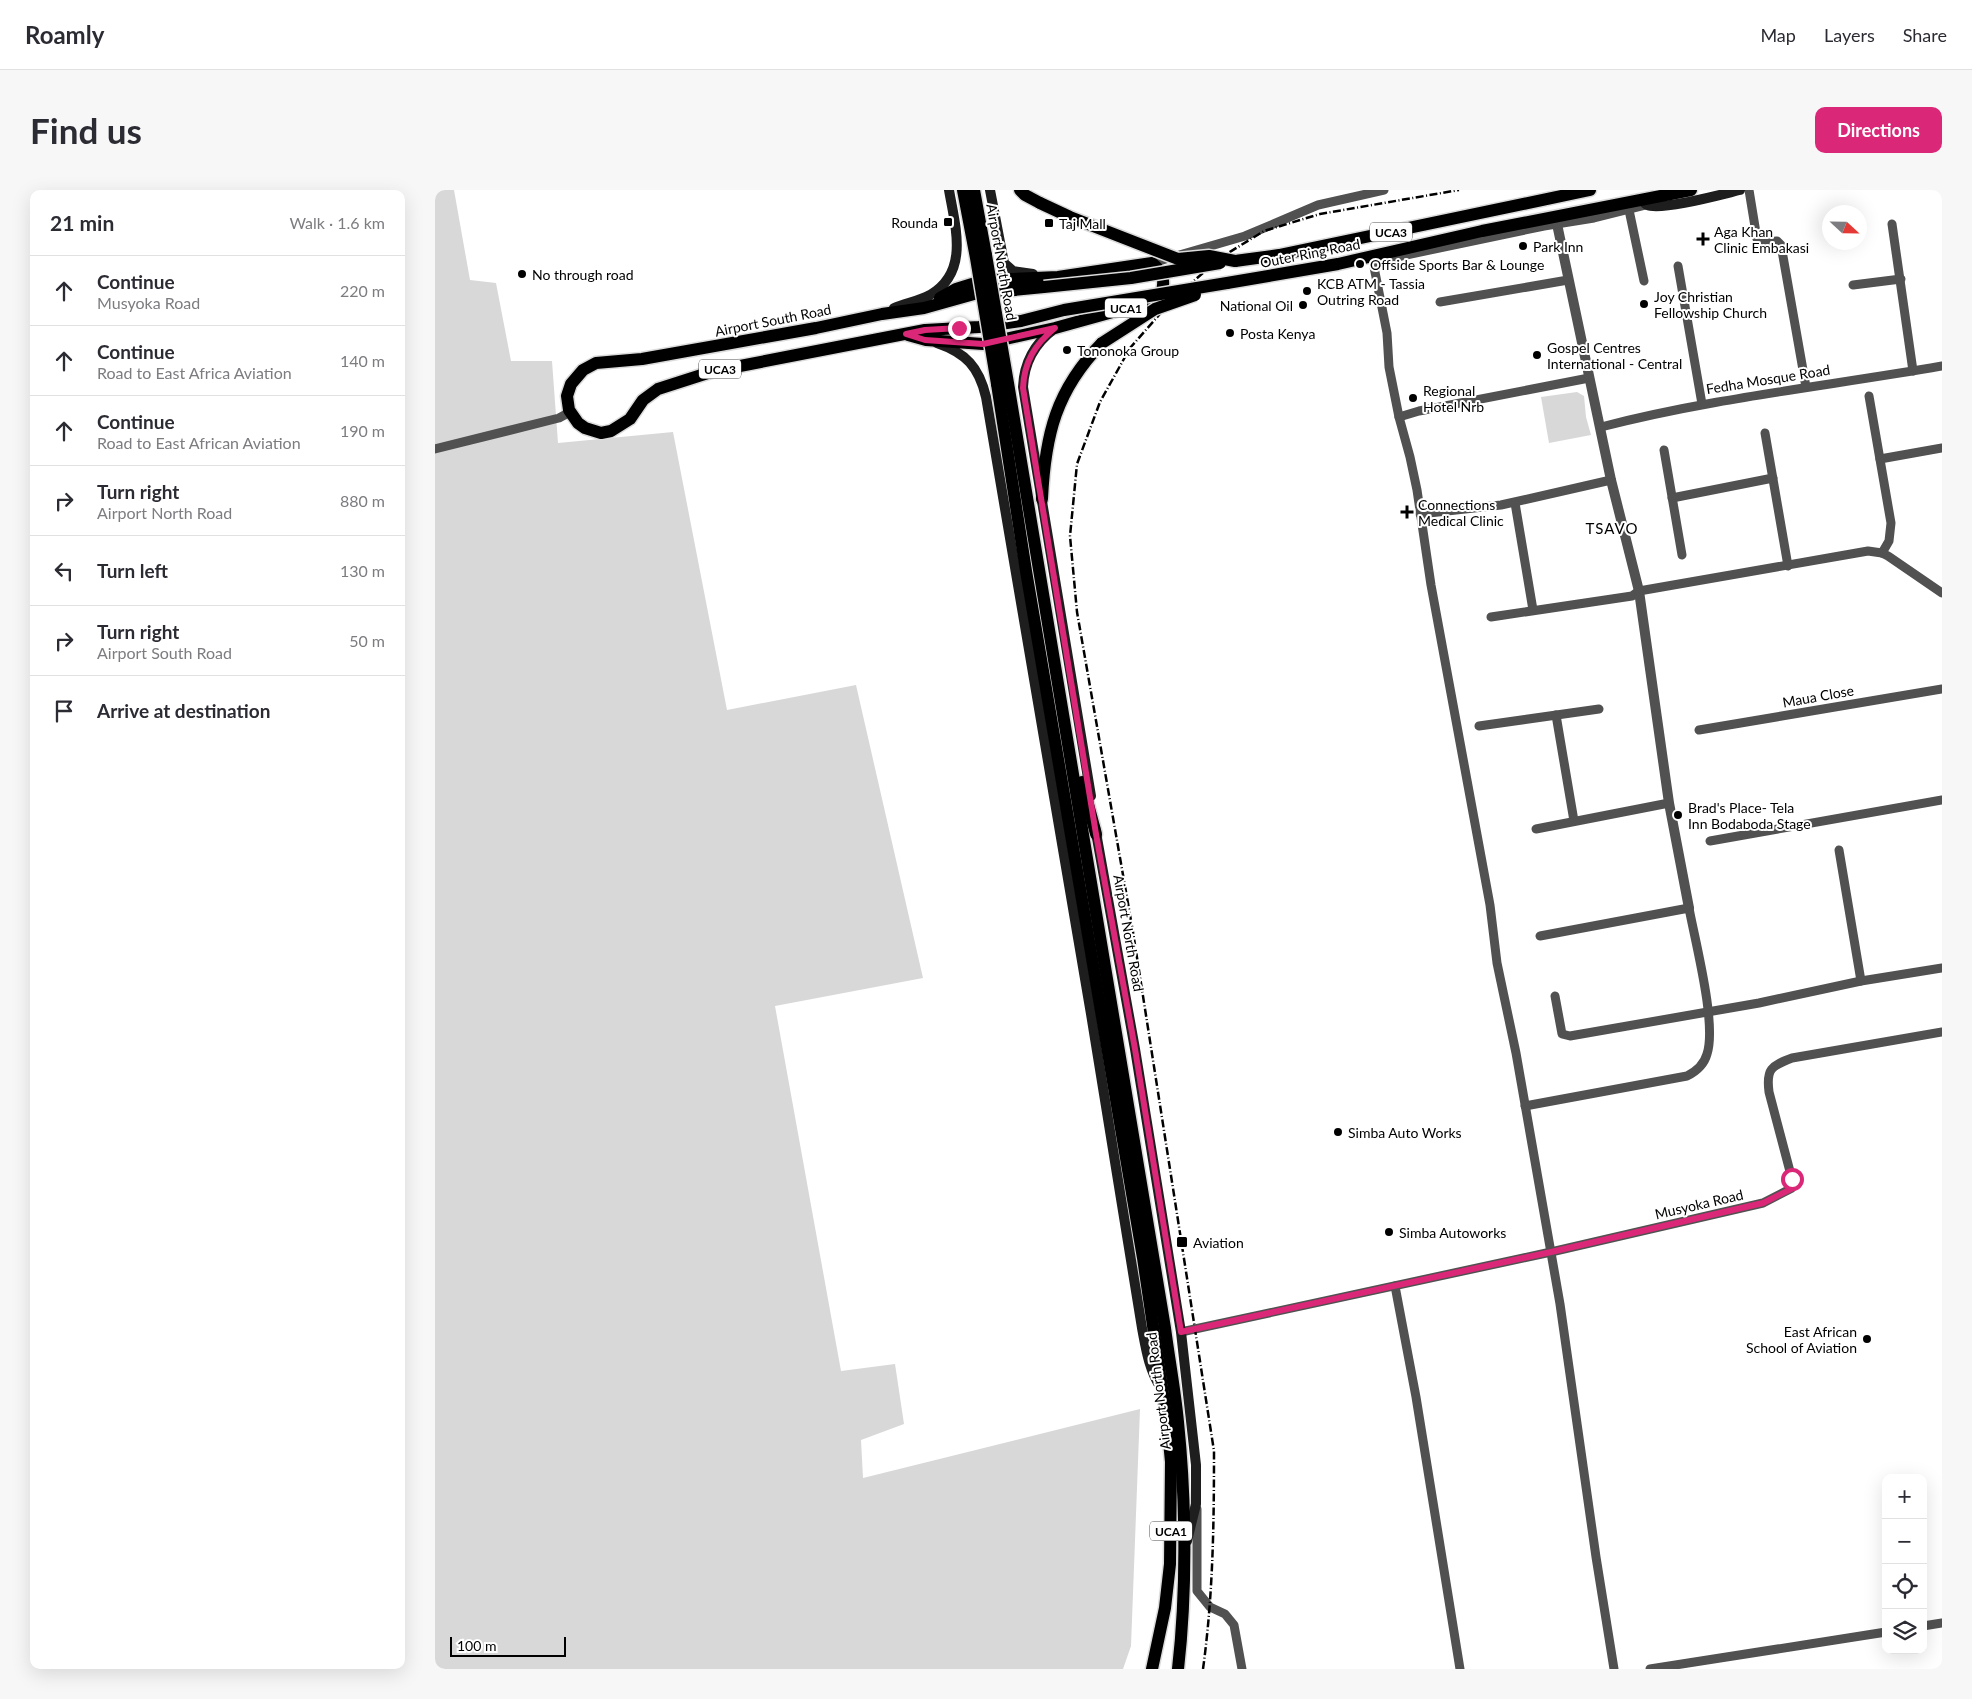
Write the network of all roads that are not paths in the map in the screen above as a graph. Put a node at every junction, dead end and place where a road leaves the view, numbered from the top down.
1 (949, 190) edge
2 (963, 190) edge
3 (974, 190) edge
4 (991, 190) edge
5 (1020, 190) edge
6 (1384, 190) edge
7 (1591, 190) edge
8 (1691, 190) edge
9 (1740, 190) edge
10 (1749, 190) edge
11 (1643, 202) junction
12 (1629, 210) junction
13 (1553, 221) junction
14 (1892, 224) dead end
15 (1235, 261) junction
16 (1152, 263) junction
17 (1678, 266) dead end
18 (1058, 277) junction
19 (1568, 280) junction
20 (1901, 280) junction
21 (1644, 281) dead end
22 (1227, 283) junction
23 (1853, 285) dead end
24 (1017, 290) joint
25 (1440, 302) dead end
26 (924, 308) junction
27 (882, 314) junction
28 (1055, 328) junction
29 (906, 334) junction
30 (925, 340) junction
31 (1942, 366) edge
32 (1913, 371) junction
33 (1589, 378) junction
34 (1806, 387) junction
35 (1869, 396) dead end
36 (1702, 404) junction
37 (569, 407) junction
38 (1399, 418) junction
39 (1601, 427) junction
40 (1765, 432) dead end
41 (1942, 448) edge
42 (435, 449) edge
43 (1664, 450) dead end
44 (1880, 459) junction
45 (1773, 478) junction
46 (1611, 480) junction
47 (1672, 498) junction
48 (1042, 499) junction
49 (1515, 502) junction
50 (1420, 514) junction
51 (1882, 553) junction
52 (1682, 555) dead end
53 (1789, 566) junction
54 (1032, 569) junction
55 (1639, 591) junction
56 (1942, 593) edge
57 (1533, 610) junction
58 (1491, 617) dead end
59 (1942, 689) edge
60 (1599, 709) dead end
61 (1556, 715) junction
62 (1064, 725) junction
63 (1479, 726) dead end
64 (1699, 730) dead end
65 (1942, 800) edge
66 (1669, 803) junction
67 (1574, 821) junction
68 (1536, 829) dead end
69 (1096, 834) junction
70 (1710, 840) dead end
71 (1839, 850) dead end
72 (1689, 908) junction
73 (1540, 936) dead end
74 (1942, 968) edge
75 (1861, 981) junction
76 (1555, 996) dead end
77 (1708, 1012) junction
78 (1942, 1032) edge
79 (1525, 1106) junction
80 (1551, 1252) junction
81 (1395, 1286) junction
82 (1181, 1332) junction
83 (1162, 1390) junction
84 (1196, 1504) junction
85 (1183, 1554) junction
86 (1942, 1623) edge
87 (1927, 1625) edge
88 (1882, 1633) edge
89 (1151, 1669) edge
90 (1178, 1669) edge
91 (1242, 1669) edge
92 (1460, 1669) edge
93 (1614, 1669) edge
94 (1650, 1669) edge

1 - 27 main road
2 - 54 main road, Airport North Road / UCA1, bridge
3 - 54 main road, Airport North Road / UCA1, bridge
4 - 18 main road, Airport North Road
5 - 15 main road, bridge
6 - 16 street
7 - 15 main road, Outer Ring Road / UCA3
8 - 11 main road, Outer Ring Road / UCA3
9 - 11 main road, UCA3
10 - 34 street
11 - 12 street
11 - 13 main road, Outer Ring Road / UCA3
12 - 13 street
12 - 21 street
13 - 19 street
13 - 22 main road, Outer Ring Road / UCA3
13 - 38 street
14 - 20 street
15 - 24 main road, Outer Ring Road / UCA3, bridge
16 - 18 main road
16 - 28 main road, UCA1
17 - 36 street
18 - 26 main road
19 - 25 street
19 - 33 street
20 - 23 street
20 - 32 street
22 - 29 main road, Outer Ring Road / UCA3, bridge
22 - 48 main road, bridge
24 - 26 main road, Airport South Road / UCA3
26 - 27 main road, Airport South Road / UCA3
27 - 37 main road, Airport South Road
28 - 30 main road
28 - 48 main road, Airport North Road / UCA1
29 - 30 main road
29 - 37 main road, UCA3
30 - 83 main road, Airport North Road / UCA1
31 - 32 street, Fedha Mosque Road
32 - 34 street, Fedha Mosque Road
33 - 38 street
33 - 39 street
34 - 36 street, Fedha Mosque Road
35 - 44 street
36 - 39 street, Fedha Mosque Road
37 - 42 street
38 - 50 street
39 - 46 street
40 - 45 street
41 - 44 street
43 - 47 street
44 - 51 street
45 - 47 street
45 - 53 street
46 - 49 street
46 - 55 street
47 - 52 street
48 - 69 main road, Airport North Road / UCA1
49 - 50 street
49 - 57 street
50 - 79 street
51 - 53 street
51 - 56 street
53 - 55 street
54 - 62 main road, Airport North Road / UCA1
54 - 83 main road, Airport North Road / UCA1
55 - 57 street
55 - 66 street
57 - 58 street
59 - 64 street, Maua Close
60 - 61 street
61 - 63 street
61 - 67 street
62 - 69 main road
62 - 85 main road, Airport North Road / UCA1
65 - 70 street
66 - 67 street
66 - 72 street
67 - 68 street
69 - 82 main road, Airport North Road / UCA1
71 - 75 street
72 - 73 street
72 - 77 street
74 - 75 street
75 - 77 street
76 - 77 street
77 - 79 street
78 - 80 street, Musyoka Road
79 - 80 street
80 - 81 street
80 - 93 street
81 - 82 street
81 - 92 street
82 - 84 main road, Airport North Road / UCA1
83 - 89 main road, Airport North Road / UCA1
84 - 85 main road, Airport North Road / UCA1
84 - 91 street
85 - 90 main road, Airport North Road / UCA1
86 - 87 street
88 - 94 street

